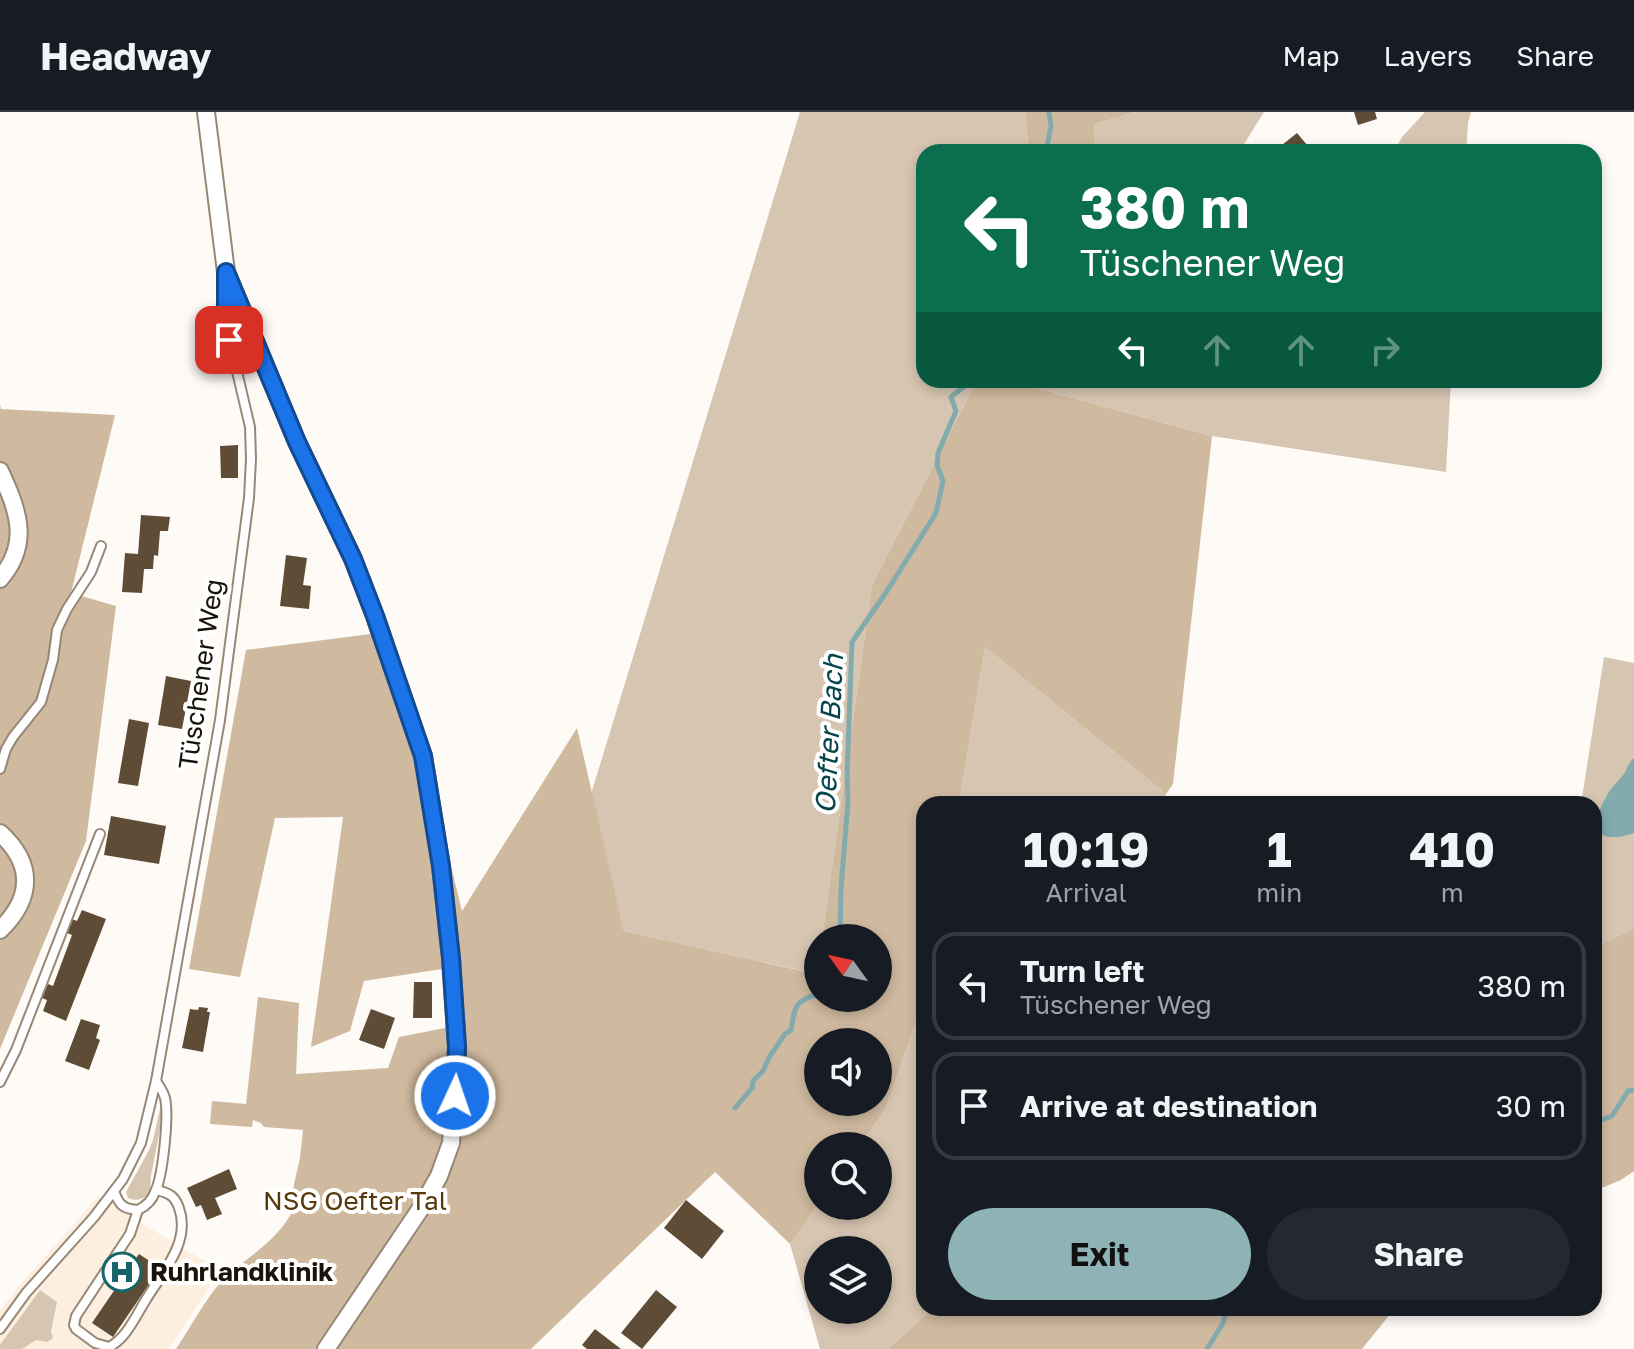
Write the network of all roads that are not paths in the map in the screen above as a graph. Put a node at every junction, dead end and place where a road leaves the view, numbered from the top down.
1 (206, 112) edge
2 (226, 272) junction
3 (0, 471) edge
4 (101, 546) dead end
5 (0, 579) edge
6 (0, 769) edge
7 (0, 833) edge
8 (100, 834) dead end
9 (0, 930) edge
10 (156, 1081) junction
11 (0, 1082) edge
12 (157, 1190) junction
13 (114, 1191) junction
14 (138, 1210) junction
15 (0, 1329) edge
16 (326, 1349) edge

1 - 2 street, Tüschener Weg
2 - 10 lane, Tüschener Weg
2 - 16 street, Tüschener Weg
3 - 5 street
4 - 6 lane
7 - 9 street
8 - 11 lane
10 - 12 lane, Tüschener Weg
10 - 13 lane, Tüschener Weg
12 - 14 lane
12 - 14 lane
13 - 14 lane
13 - 15 lane, Tüschener Weg

